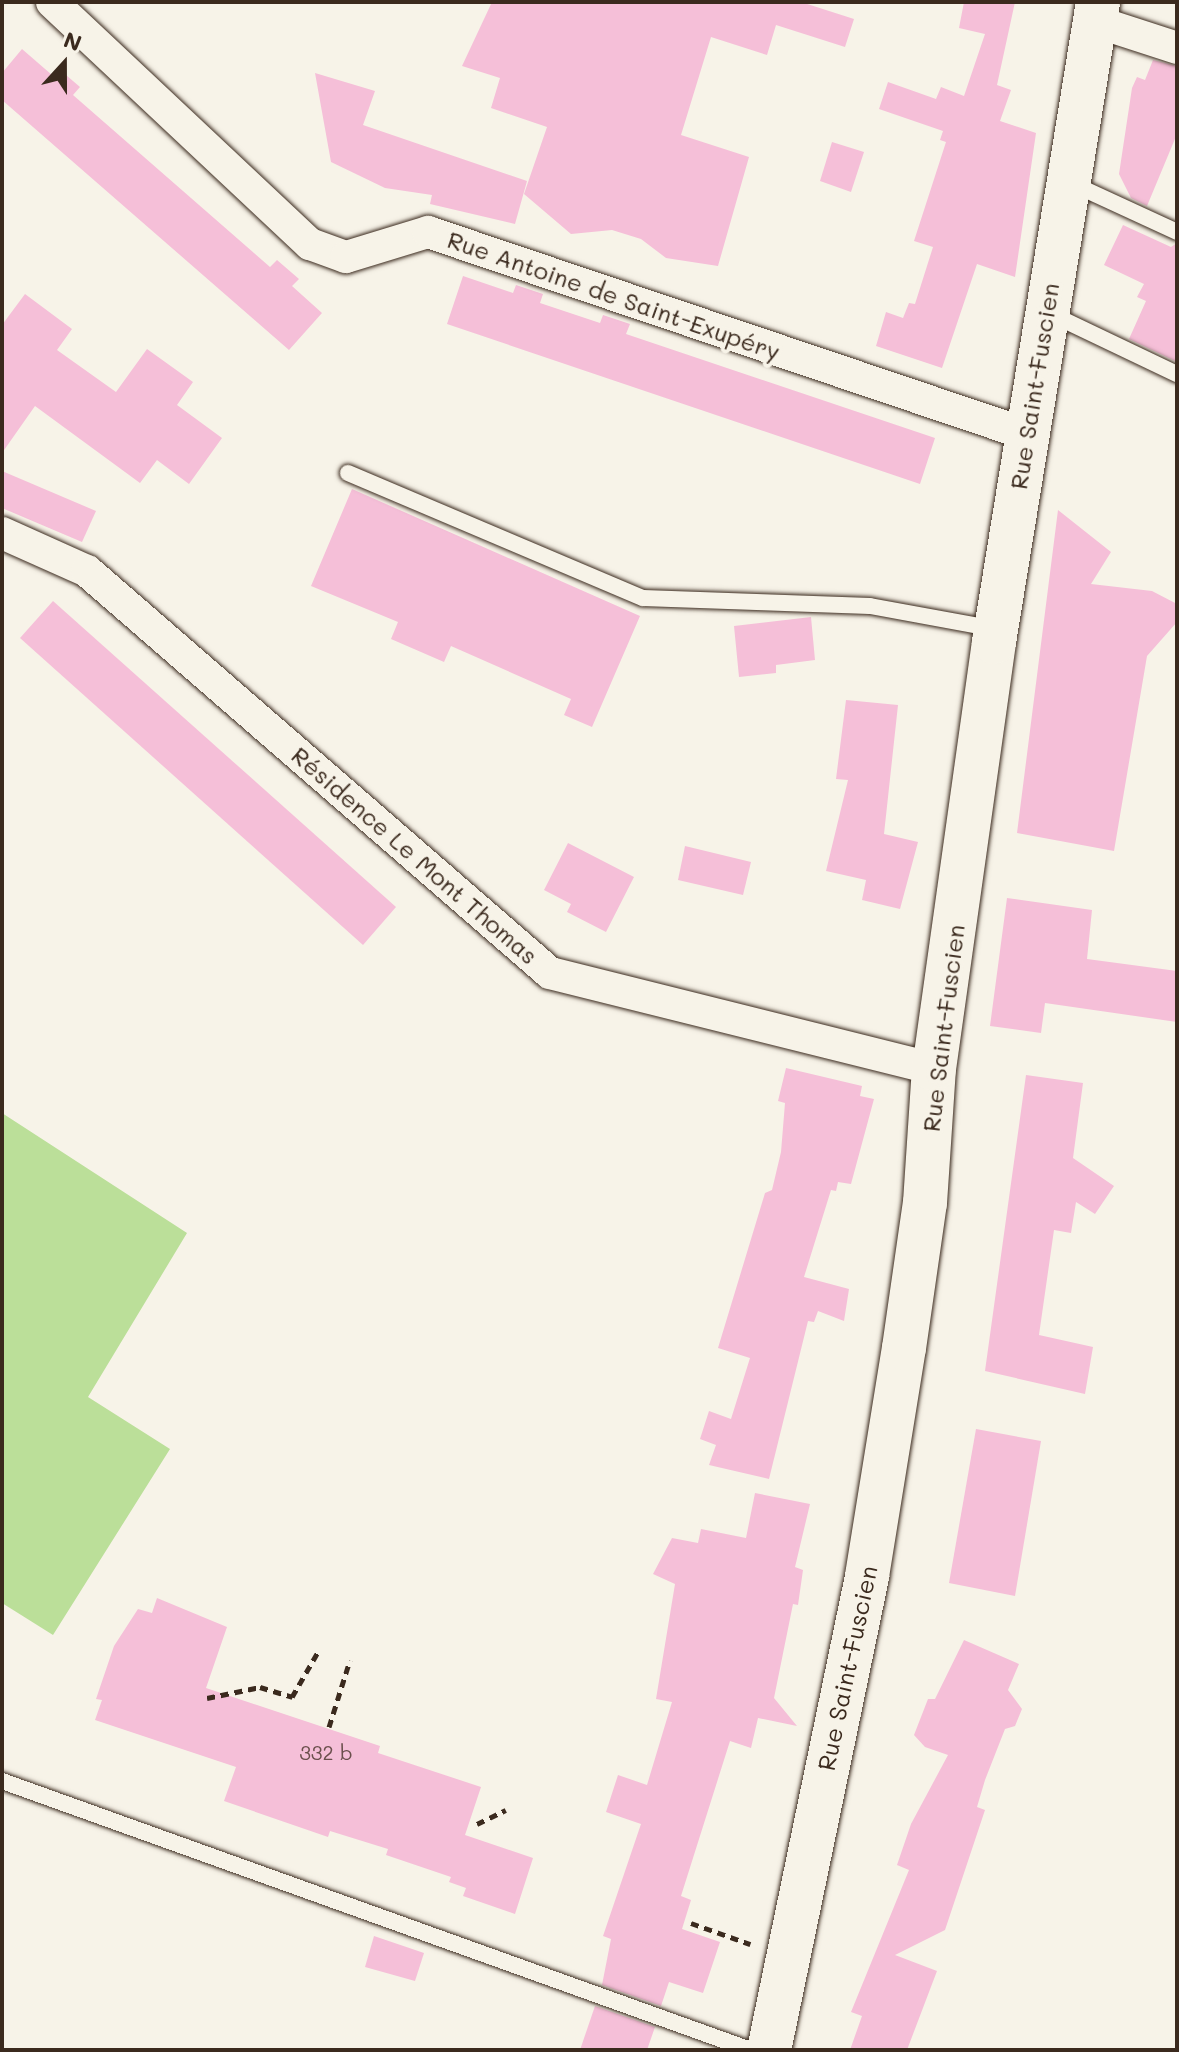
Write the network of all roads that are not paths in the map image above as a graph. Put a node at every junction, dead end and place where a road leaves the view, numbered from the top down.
1 (52, 2) edge
2 (1096, 11) edge
3 (1177, 48) edge
4 (1068, 181) junction
5 (1177, 232) edge
6 (1046, 311) junction
7 (1177, 374) edge
8 (1026, 434) junction
9 (348, 473) dead end
10 (2, 533) edge
11 (996, 629) junction
12 (934, 1069) junction
13 (2, 1781) edge
14 (751, 2050) edge
15 (769, 2050) edge

1 - 8 street, Rue Antoine de Saint-Exupéry
2 - 3 street
2 - 4 main road, Rue Saint-Fuscien
4 - 5 lane
4 - 6 main road, Rue Saint-Fuscien
6 - 7 lane
6 - 8 main road, Rue Saint-Fuscien
8 - 11 main road, Rue Saint-Fuscien
9 - 11 lane
10 - 12 street, Résidence Le Mont Thomas
11 - 12 main road, Rue Saint-Fuscien
12 - 15 main road, Rue Saint-Fuscien
13 - 14 lane

